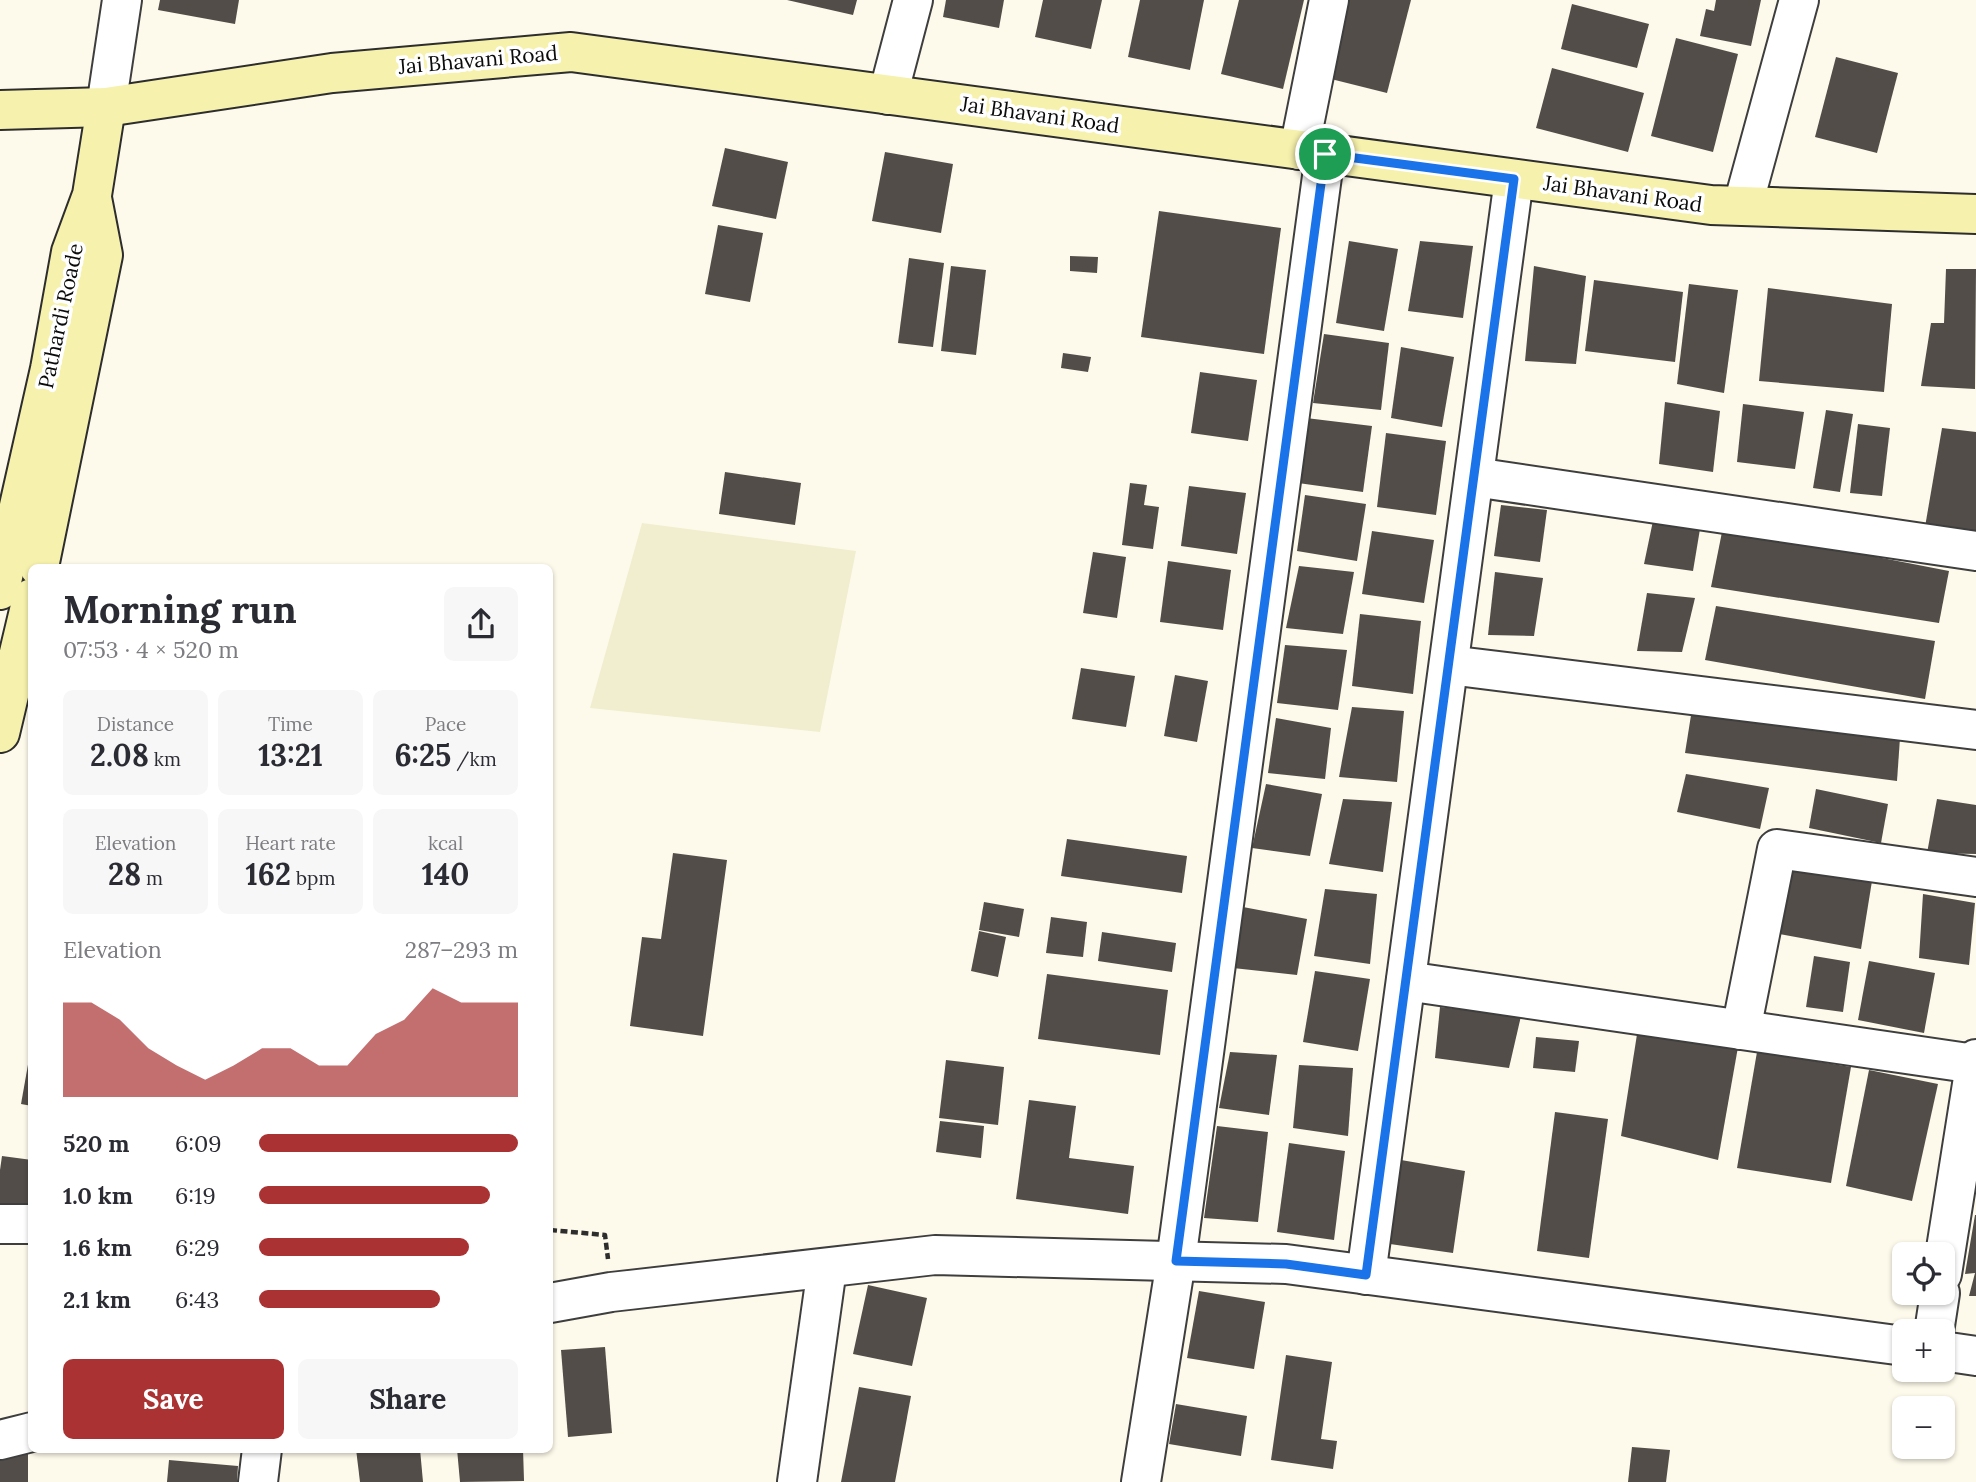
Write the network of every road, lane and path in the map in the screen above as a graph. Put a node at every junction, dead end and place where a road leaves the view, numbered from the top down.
1 (122, 0) edge
2 (913, 0) edge
3 (1329, 0) edge
4 (1799, 0) edge
5 (888, 95) junction
6 (106, 107) junction
7 (0, 110) edge
8 (1312, 152) junction
9 (1514, 179) junction
10 (92, 195) junction
11 (1743, 205) junction
12 (1976, 214) edge
13 (1474, 477) junction
14 (1976, 551) edge
15 (40, 564) edge
16 (0, 590) edge
17 (28, 615) edge
18 (1449, 665) junction
19 (1976, 730) edge
20 (0, 733) edge
21 (1976, 877) edge
22 (1406, 981) junction
23 (1741, 1030) junction
24 (1975, 1062) edge
25 (0, 1224) edge
26 (28, 1224) edge
27 (553, 1230) edge
28 (1947, 1242) edge
29 (1176, 1261) junction
30 (827, 1268) junction
31 (1366, 1275) junction
32 (611, 1292) junction
33 (553, 1302) edge
34 (1892, 1344) edge
35 (1955, 1353) edge
36 (1976, 1356) edge
37 (28, 1433) edge
38 (0, 1440) edge
39 (262, 1453) edge
40 (258, 1482) edge
41 (797, 1482) edge
42 (1141, 1482) edge

1 - 6 street, Pathardi Roade
2 - 5 street
3 - 8 street
4 - 11 street
5 - 6 street, Jai Bhavani Road
5 - 8 street, Jai Bhavani Road
6 - 7 street, Jai Bhavani Road
6 - 10 street, Pathardi Roade
8 - 9 street, Jai Bhavani Road
8 - 29 street
9 - 11 street, Jai Bhavani Road
9 - 13 street
10 - 15 street
10 - 16 street, Pathardi Roade
11 - 12 street, Jai Bhavani Road
13 - 14 street
13 - 18 street
17 - 20 street
18 - 19 street
18 - 22 street
21 - 23 street
22 - 23 street
22 - 31 street
23 - 24 street
24 - 28 street
25 - 26 street
27 - 32 path
29 - 30 street
29 - 31 street
29 - 42 street
30 - 32 street
30 - 41 street
31 - 34 street
32 - 33 street
35 - 36 street
37 - 38 street
39 - 40 street

